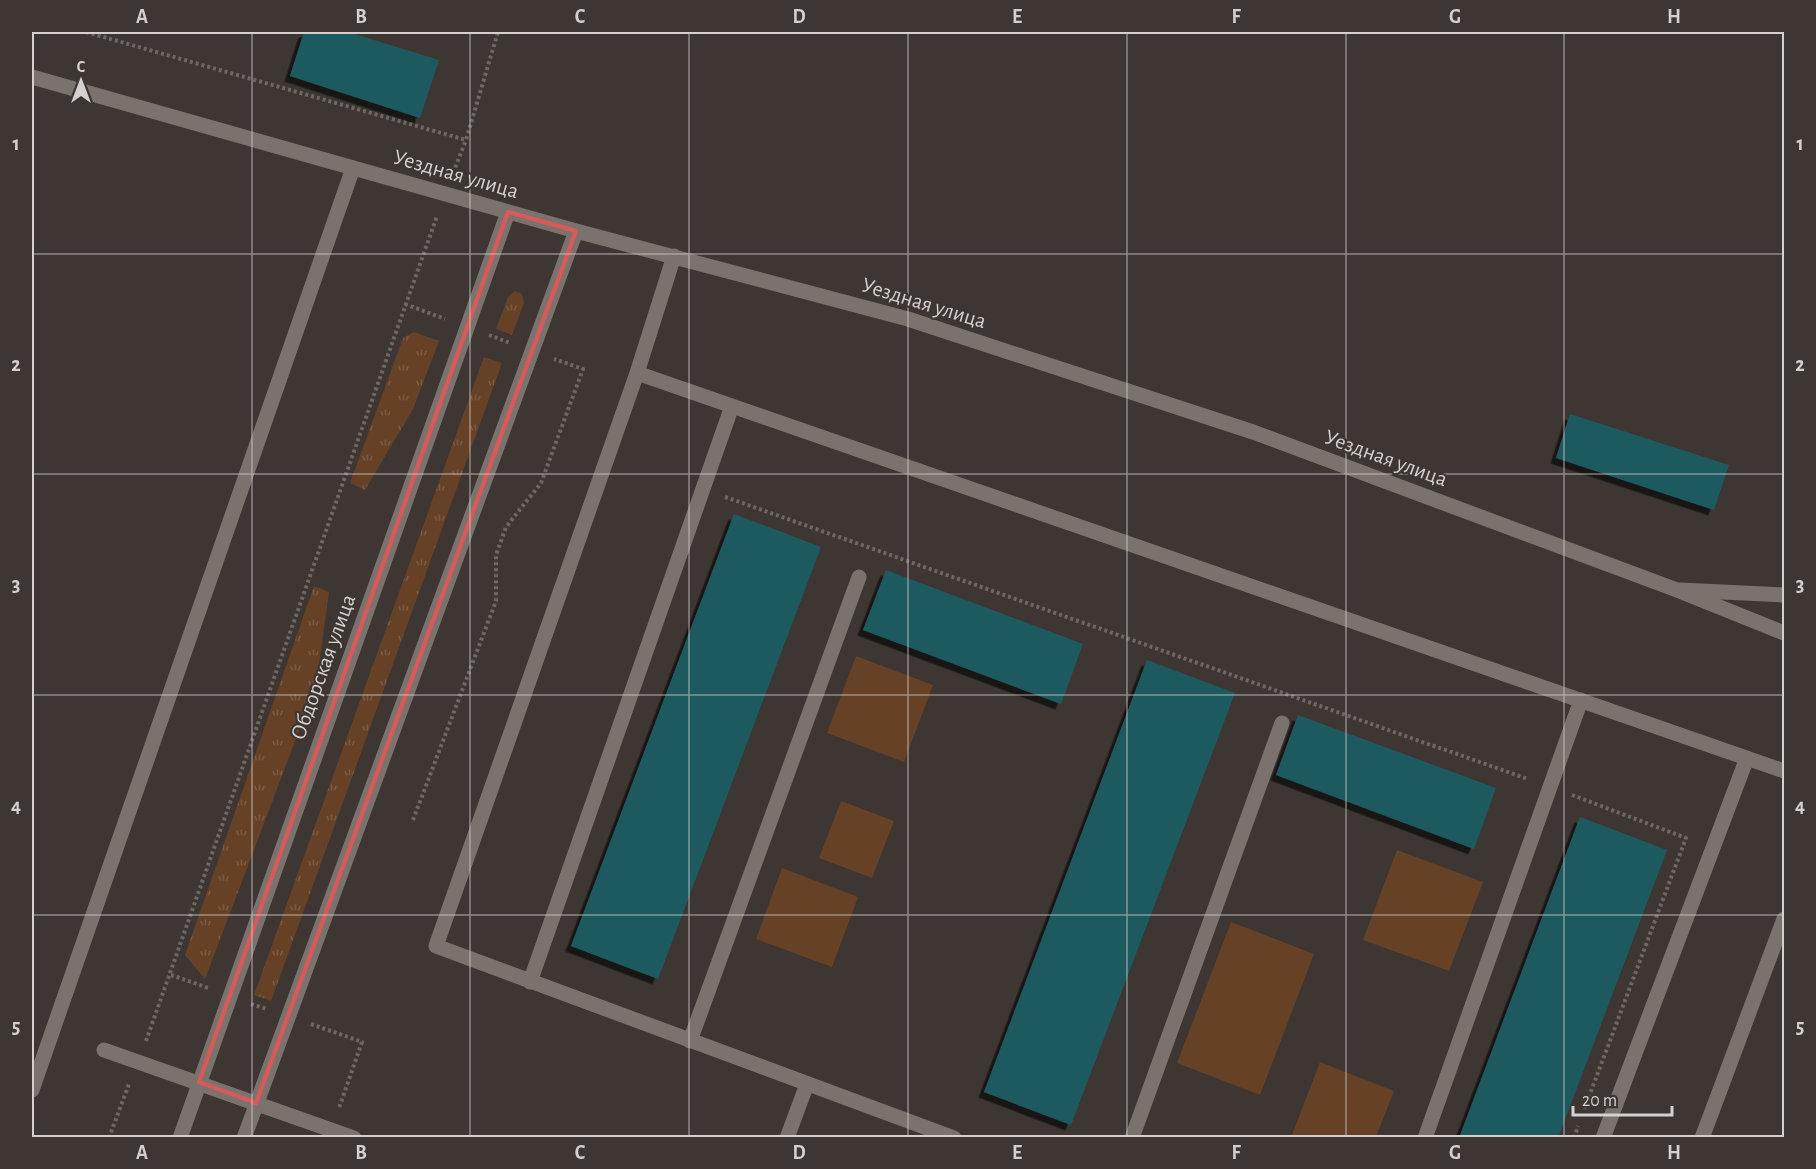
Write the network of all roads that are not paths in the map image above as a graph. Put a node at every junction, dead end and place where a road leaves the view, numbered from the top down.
1 (32, 77) edge
2 (353, 168) junction
3 (508, 212) junction
4 (576, 231) junction
5 (674, 256) junction
6 (637, 373) junction
7 (732, 406) junction
8 (859, 577) dead end
9 (1677, 590) junction
10 (1785, 595) edge
11 (1785, 633) edge
12 (1581, 700) junction
13 (1282, 723) dead end
14 (1747, 758) junction
15 (1785, 771) edge
16 (1785, 919) edge
17 (530, 982) junction
18 (690, 1041) junction
19 (104, 1050) dead end
20 (199, 1082) junction
21 (807, 1084) junction
22 (32, 1090) edge
23 (256, 1103) junction
24 (180, 1137) edge
25 (244, 1137) edge
26 (354, 1137) edge
27 (787, 1137) edge
28 (954, 1137) edge
29 (1132, 1137) edge
30 (1425, 1137) edge
31 (1603, 1137) edge
32 (1702, 1137) edge

1 - 2 street, Уездная улица
2 - 3 street, Уездная улица
2 - 22 street
3 - 4 street, Уездная улица
3 - 20 street, Обдорская улица
4 - 5 street, Уездная улица
4 - 23 street
5 - 6 street
5 - 9 street, Уездная улица
6 - 7 street
6 - 17 street
7 - 12 street
7 - 17 street
8 - 18 street
9 - 10 street
9 - 11 street, Уездная улица
12 - 14 street
12 - 30 street
13 - 29 street
14 - 15 street
14 - 31 street
16 - 32 street
17 - 18 street
18 - 21 street
19 - 20 street
20 - 23 street
20 - 24 street, Обдорская улица
21 - 27 street
21 - 28 street
23 - 25 street
23 - 26 street

